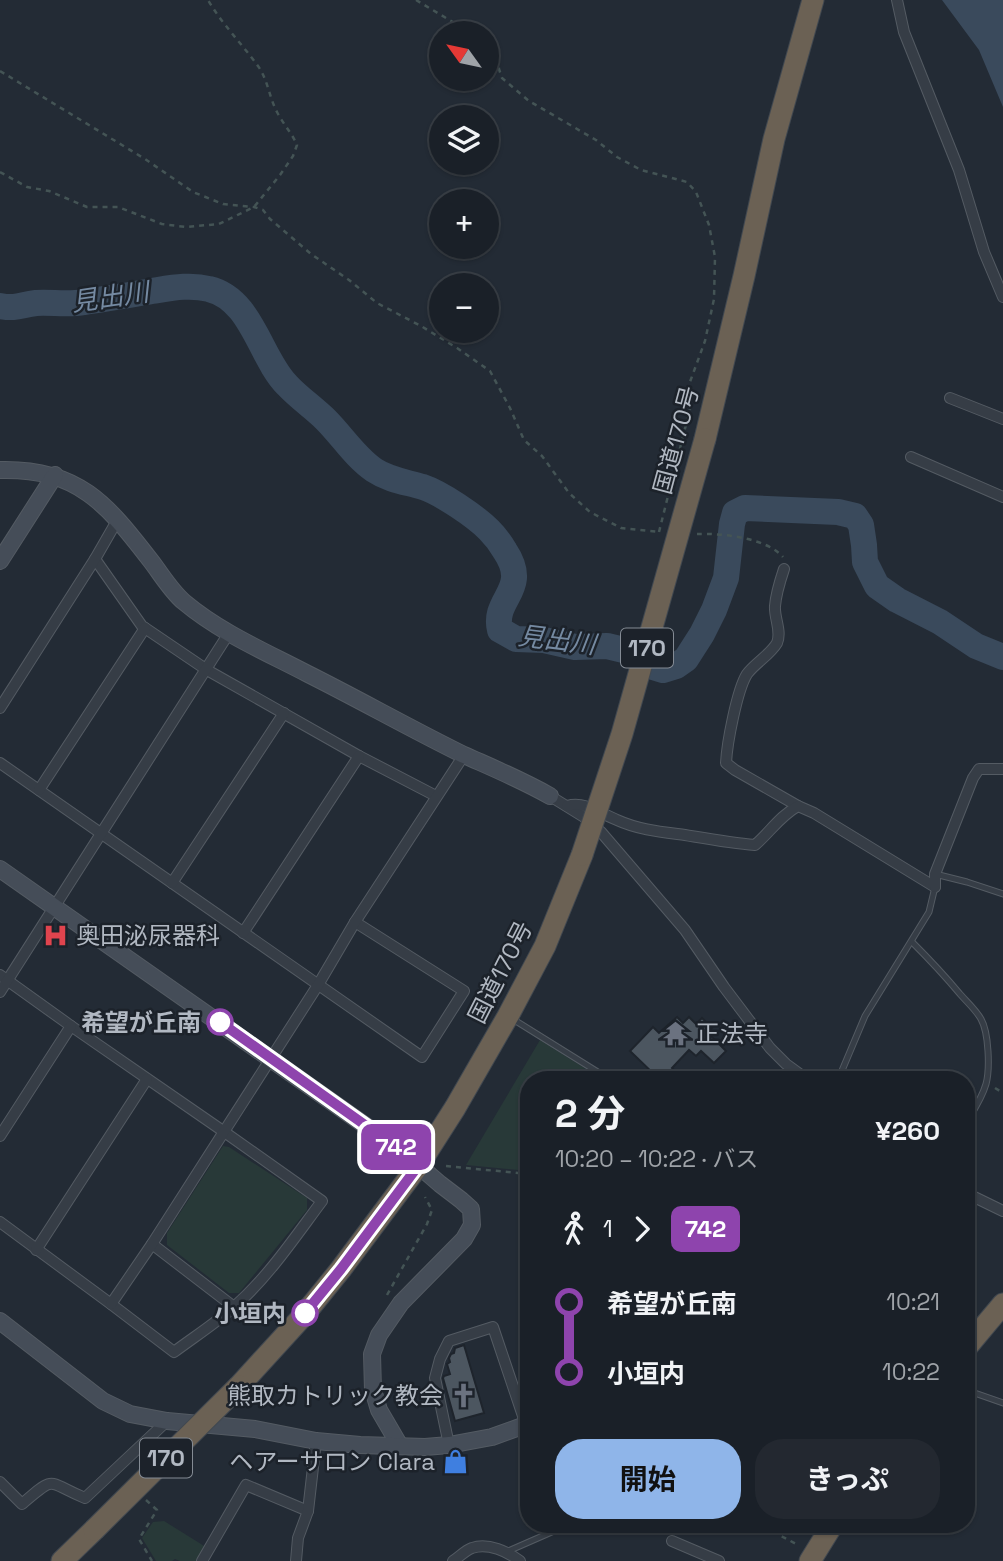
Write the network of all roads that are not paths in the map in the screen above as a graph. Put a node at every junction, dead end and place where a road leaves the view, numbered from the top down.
1 (813, 0) edge
2 (824, 0) edge
3 (897, 0) edge
4 (744, 276) junction
5 (1003, 297) edge
6 (950, 398) dead end
7 (1003, 419) edge
8 (911, 457) dead end
9 (0, 470) edge
10 (55, 475) junction
11 (1003, 498) edge
12 (118, 519) junction
13 (95, 559) junction
14 (0, 561) edge
15 (785, 569) road end
16 (145, 628) junction
17 (229, 633) junction
18 (207, 670) junction
19 (0, 708) edge
20 (284, 713) junction
21 (464, 755) junction
22 (359, 756) junction
23 (0, 763) edge
24 (1003, 769) edge
25 (39, 790) junction
26 (436, 796) junction
27 (550, 796) joint
28 (567, 806) junction
29 (798, 806) junction
30 (102, 833) junction
31 (0, 869) edge
32 (935, 874) junction
33 (172, 883) junction
34 (935, 887) junction
35 (1003, 894) edge
36 (54, 906) junction
37 (355, 922) junction
38 (243, 933) junction
39 (912, 942) junction
40 (4, 977) edge
41 (318, 985) junction
42 (0, 992) edge
43 (508, 1016) junction
44 (71, 1026) junction
45 (271, 1058) junction
46 (596, 1071) edge
47 (796, 1071) edge
48 (842, 1071) edge
49 (147, 1079) junction
50 (975, 1108) edge
51 (223, 1131) junction
52 (0, 1136) edge
53 (418, 1166) junction
54 (975, 1197) edge
55 (1003, 1211) edge
56 (0, 1222) edge
57 (152, 1244) junction
58 (36, 1250) junction
59 (111, 1304) junction
60 (1003, 1304) edge
61 (234, 1307) junction
62 (0, 1321) edge
63 (975, 1337) edge
64 (975, 1393) edge
65 (520, 1403) edge
66 (1003, 1403) edge
67 (167, 1421) junction
68 (520, 1427) edge
69 (316, 1441) junction
70 (449, 1445) junction
71 (400, 1446) junction
72 (0, 1482) edge
73 (308, 1511) junction
74 (549, 1533) edge
75 (827, 1533) edge
76 (672, 1541) dead end
77 (506, 1552) junction
78 (812, 1557) edge
79 (62, 1561) edge
80 (202, 1561) edge
81 (296, 1561) edge
82 (453, 1561) edge
83 (520, 1561) edge
84 (719, 1561) edge

1 - 4 highway, 国道170号 / 170
2 - 4 highway, 国道170号 / 170
3 - 5 street
4 - 43 highway, 国道170号 / 170, bridge
6 - 7 street
8 - 11 street
9 - 10 street
10 - 12 street
10 - 14 street
12 - 13 street
12 - 17 street
13 - 16 street
13 - 19 street
15 - 29 street
16 - 18 street
16 - 25 street
17 - 18 street
17 - 21 street
18 - 20 street
18 - 30 street
20 - 22 street
20 - 33 street
21 - 26 street
21 - 27 street
22 - 26 street
22 - 38 street
23 - 25 street
24 - 32 street
25 - 30 street
26 - 37 street
27 - 28 street
28 - 29 street
28 - 47 street
29 - 34 street
30 - 33 street
30 - 36 street
31 - 36 street
32 - 34 street
32 - 35 lane
33 - 38 street
34 - 39 lane
36 - 40 street
36 - 45 street
37 - 41 street
37 - 41 street
38 - 41 street
39 - 48 lane
39 - 50 lane
40 - 42 street
40 - 44 street
41 - 45 street
43 - 46 lane
43 - 53 highway, 国道170号 / 170
44 - 49 street
44 - 52 street
45 - 51 street
45 - 53 street
49 - 51 street
49 - 58 street
51 - 57 street
51 - 61 street
53 - 71 street
53 - 79 highway, 国道170号 / 170, bridge
54 - 55 street
56 - 58 street
57 - 59 street
57 - 61 street
58 - 59 street
59 - 61 street
60 - 63 highway
62 - 67 street
64 - 66 lane
65 - 70 street
67 - 69 street
67 - 72 street
68 - 70 street
69 - 71 street
69 - 73 street
70 - 71 street
73 - 80 street
73 - 81 street
74 - 77 lane
75 - 78 highway
76 - 84 street
77 - 82 street
77 - 83 street

